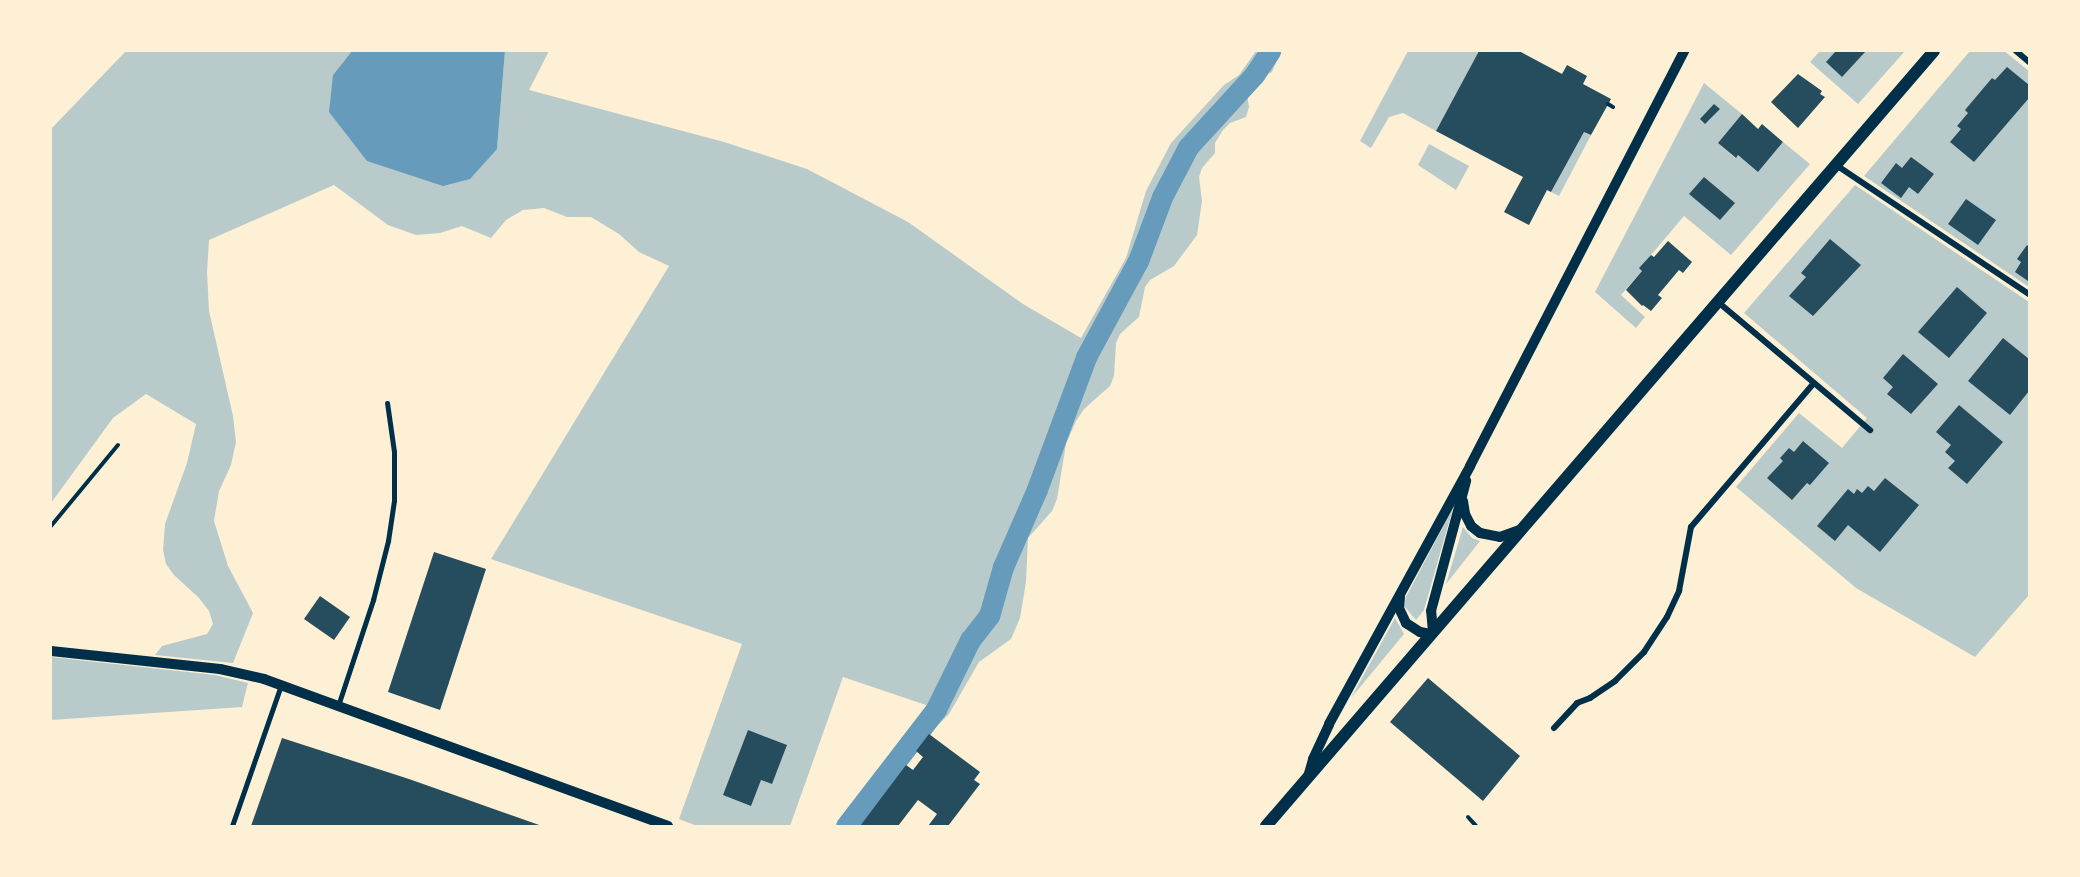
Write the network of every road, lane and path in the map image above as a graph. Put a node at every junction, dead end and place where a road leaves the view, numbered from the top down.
1 (1684, 51) edge
2 (1934, 51) edge
3 (2016, 51) edge
4 (2029, 62) edge
5 (1835, 165) junction
6 (2029, 294) edge
7 (1718, 302) junction
8 (1814, 383) junction
9 (387, 403) dead end
10 (1870, 430) dead end
11 (118, 445) dead end
12 (1470, 466) junction
13 (1462, 497) junction
14 (51, 526) edge
15 (1519, 530) junction
16 (1402, 591) junction
17 (1432, 633) junction
18 (51, 651) edge
19 (281, 685) junction
20 (338, 706) junction
21 (1554, 728) dead end
22 (1308, 777) junction
23 (1468, 817) dead end
24 (232, 826) edge
25 (668, 826) edge
26 (1266, 826) edge
27 (1476, 826) edge

1 - 12 street
2 - 5 main road
3 - 4 street
5 - 6 street
5 - 7 main road
7 - 8 street
7 - 15 main road
8 - 10 street
8 - 21 street
9 - 20 lane
11 - 14 path
12 - 13 street
12 - 16 street
13 - 15 street
13 - 17 street
15 - 17 main road
16 - 17 street
16 - 22 street
17 - 22 main road
18 - 19 street
19 - 20 street
19 - 24 lane
20 - 25 street
22 - 26 main road
23 - 27 path

